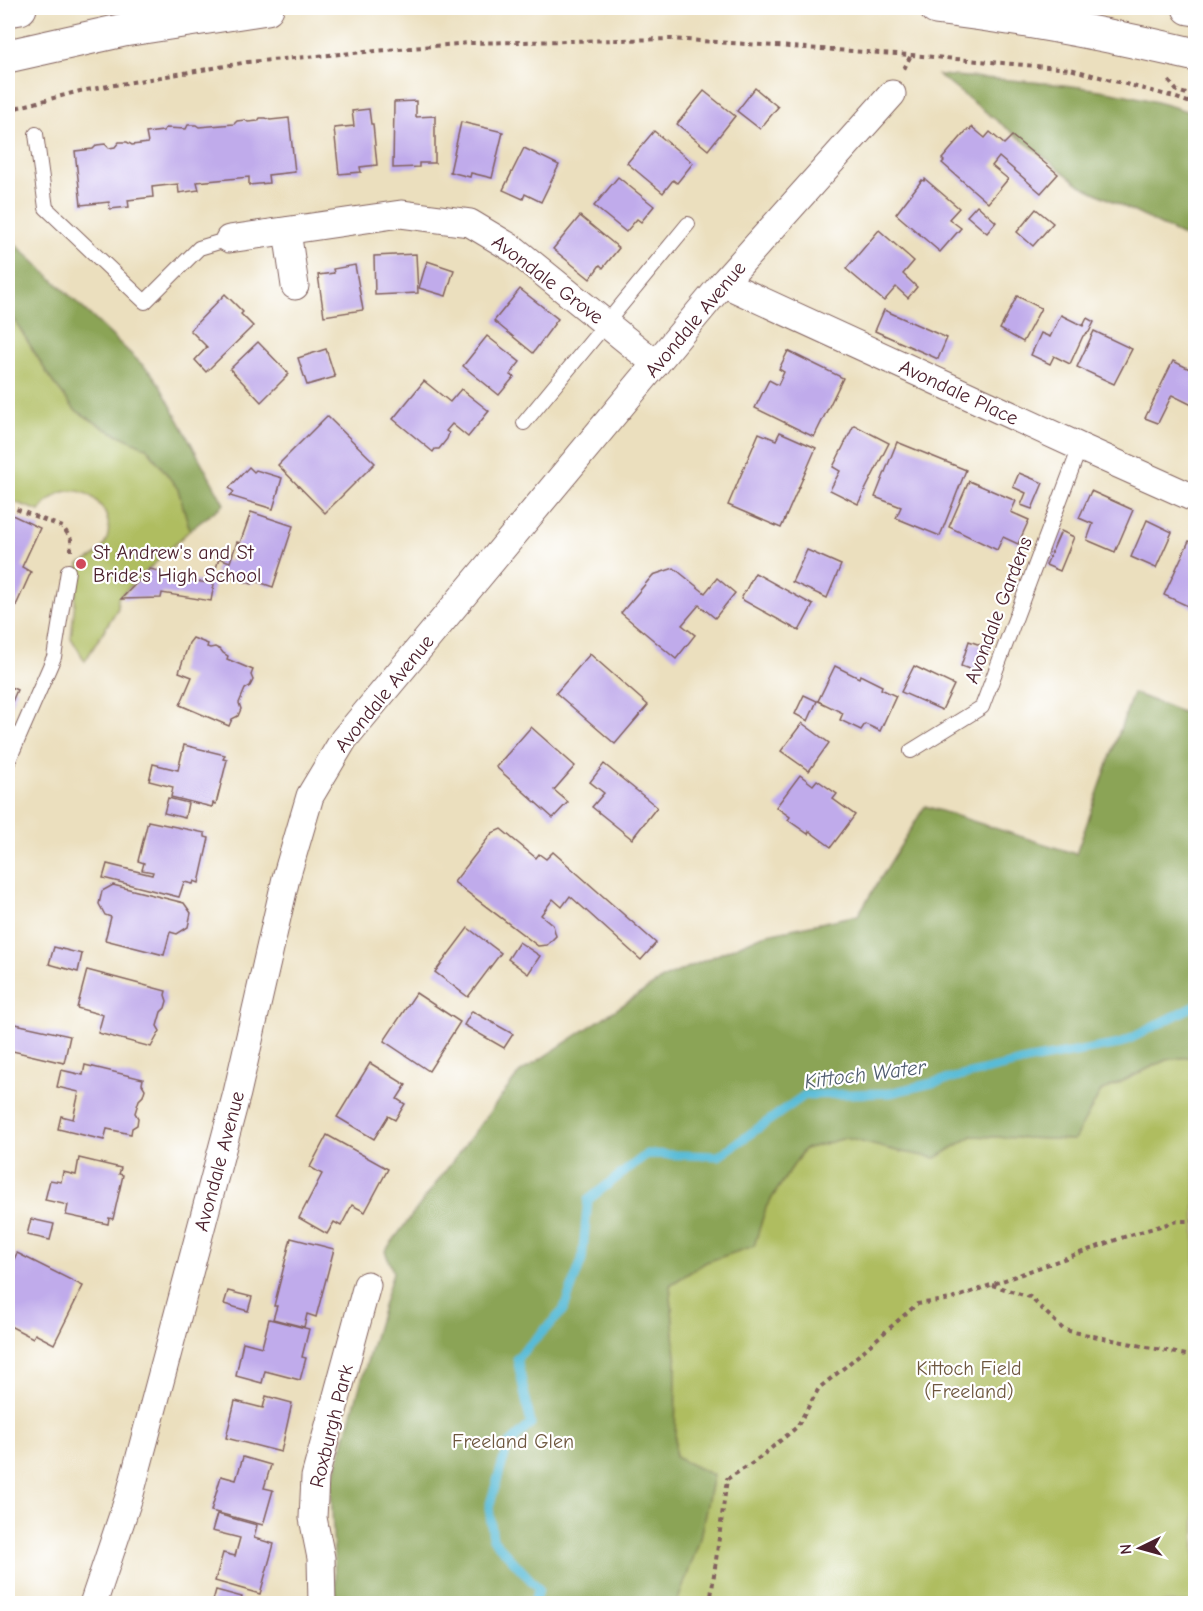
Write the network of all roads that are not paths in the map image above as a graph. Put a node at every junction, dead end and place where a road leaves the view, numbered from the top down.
1 (20, 8) edge
2 (267, 8) edge
3 (936, 8) edge
4 (1189, 8) edge
5 (1196, 9) edge
6 (8, 10) edge
7 (1196, 55) edge
8 (8, 56) edge
9 (892, 94) dead end
10 (36, 134) dead end
11 (688, 224) dead end
12 (287, 231) junction
13 (230, 239) joint
14 (723, 283) junction
15 (295, 286) dead end
16 (607, 324) junction
17 (656, 364) junction
18 (524, 423) dead end
19 (1080, 447) junction
20 (1196, 499) edge
21 (68, 571) road end
22 (911, 751) dead end
23 (8, 762) edge
24 (368, 1286) dead end
25 (93, 1604) edge
26 (322, 1604) edge

1 - 6 highway
2 - 8 highway
3 - 7 highway
4 - 5 highway
9 - 14 street, Avondale Avenue
10 - 13 lane
11 - 16 lane
12 - 13 street, Avondale Grove
12 - 15 street
12 - 16 street, Avondale Grove
14 - 17 street, Avondale Avenue
14 - 19 street, Avondale Place
16 - 17 street, Avondale Grove
16 - 18 lane
17 - 25 street, Avondale Avenue
19 - 20 street, Avondale Place
19 - 22 lane, Avondale Gardens
21 - 23 lane
24 - 26 street, Roxburgh Park

